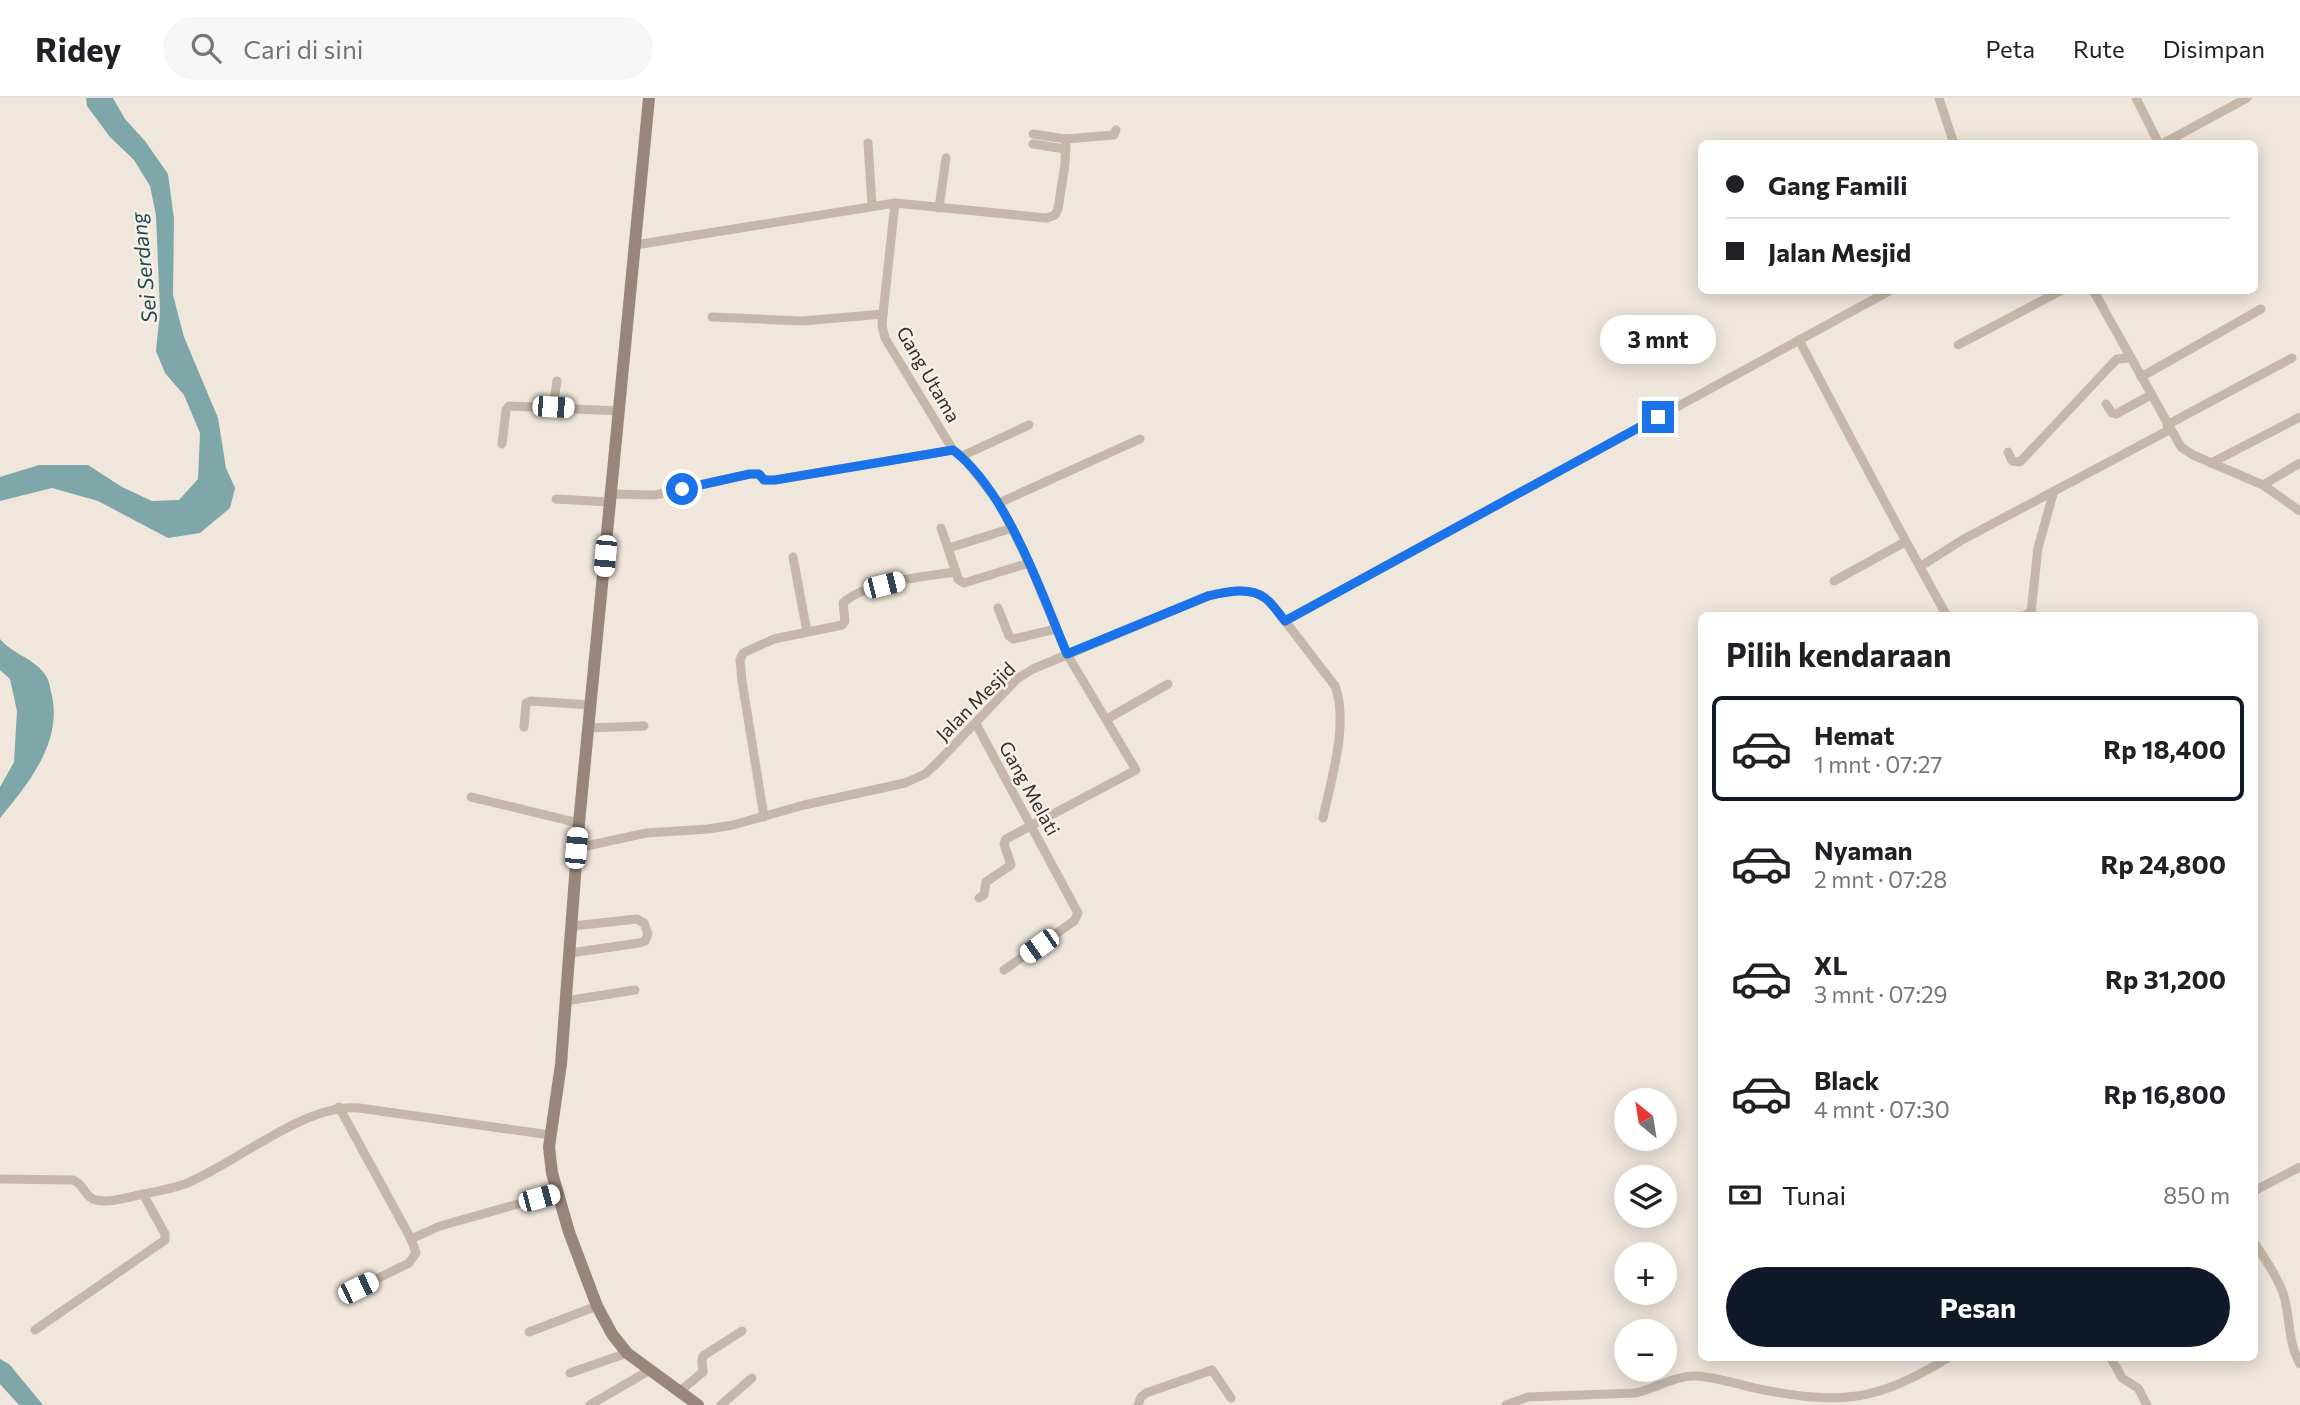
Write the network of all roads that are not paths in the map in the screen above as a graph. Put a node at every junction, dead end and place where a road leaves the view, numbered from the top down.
1 (649, 98) edge
2 (1939, 98) edge
3 (2136, 98) edge
4 (2247, 98) edge
5 (2233, 101) edge
6 (1116, 130) dead end
7 (1033, 139) dead end
8 (1953, 140) edge
9 (2158, 140) edge
10 (2167, 140) edge
11 (868, 143) dead end
12 (1066, 144) junction
13 (946, 158) dead end
14 (895, 203) junction
15 (872, 206) junction
16 (939, 208) junction
17 (635, 245) junction
18 (1884, 294) edge
19 (2054, 294) edge
20 (2094, 294) edge
21 (2261, 309) dead end
22 (883, 314) junction
23 (712, 317) dead end
24 (1800, 340) junction
25 (1958, 345) dead end
26 (2130, 358) junction
27 (2292, 358) dead end
28 (2141, 377) junction
29 (557, 381) dead end
30 (2151, 395) junction
31 (2106, 404) dead end
32 (553, 407) junction
33 (619, 411) junction
34 (2300, 418) edge
35 (1029, 425) dead end
36 (2168, 428) junction
37 (1140, 439) dead end
38 (502, 444) dead end
39 (2008, 452) dead end
40 (957, 453) junction
41 (2211, 463) junction
42 (2300, 463) edge
43 (2263, 485) junction
44 (2053, 494) junction
45 (609, 498) junction
46 (556, 499) dead end
47 (999, 503) junction
48 (2300, 512) edge
49 (941, 528) dead end
50 (1012, 528) junction
51 (1905, 542) junction
52 (948, 548) junction
53 (793, 556) dead end
54 (1029, 563) junction
55 (1922, 566) junction
56 (956, 572) junction
57 (1834, 581) dead end
58 (998, 608) dead end
59 (1944, 612) edge
60 (2030, 612) edge
61 (1285, 621) junction
62 (1056, 629) junction
63 (807, 632) junction
64 (1067, 654) junction
65 (1168, 684) dead end
66 (590, 705) junction
67 (1107, 719) junction
68 (976, 724) junction
69 (644, 726) dead end
70 (524, 727) dead end
71 (588, 727) junction
72 (471, 797) dead end
73 (764, 817) junction
74 (1323, 818) dead end
75 (579, 823) junction
76 (1031, 825) junction
77 (576, 848) junction
78 (979, 898) dead end
79 (573, 926) junction
80 (570, 953) junction
81 (1004, 970) dead end
82 (635, 990) dead end
83 (565, 1001) junction
84 (340, 1107) junction
85 (550, 1135) junction
86 (2300, 1167) edge
87 (0, 1179) edge
88 (2258, 1189) edge
89 (557, 1193) junction
90 (143, 1194) junction
91 (411, 1239) junction
92 (2258, 1248) edge
93 (358, 1288) dead end
94 (597, 1306) junction
95 (35, 1330) dead end
96 (742, 1331) dead end
97 (529, 1332) dead end
98 (627, 1353) junction
99 (2299, 1359) edge
100 (1942, 1361) edge
101 (2113, 1361) edge
102 (650, 1370) junction
103 (570, 1373) dead end
104 (752, 1378) dead end
105 (680, 1391) junction
106 (1231, 1398) dead end
107 (590, 1405) edge
108 (698, 1405) edge
109 (721, 1405) edge
110 (1138, 1405) edge
111 (1506, 1405) edge
112 (2147, 1405) edge

1 - 17 street
2 - 8 street
3 - 9 street
4 - 5 street
5 - 10 street
6 - 12 street
7 - 12 street
11 - 15 street
12 - 16 street
13 - 16 street
14 - 15 street
14 - 16 street
14 - 22 street, Gang Utama
15 - 17 street
17 - 33 street
18 - 24 street
19 - 25 street
20 - 26 street
21 - 28 street
22 - 23 street
22 - 40 street, Gang Utama
24 - 51 street
24 - 61 street
26 - 28 street
26 - 39 street
27 - 36 street
28 - 30 street
29 - 32 street
30 - 31 street
30 - 36 street
32 - 33 street
32 - 38 street
33 - 45 street
34 - 41 street
35 - 40 street
36 - 41 street
36 - 44 street
37 - 47 street
40 - 45 street
40 - 47 street, Gang Utama
41 - 43 street
42 - 43 street
43 - 48 street
44 - 55 street
44 - 60 street
45 - 46 street
45 - 66 street
47 - 50 street, Gang Utama
49 - 52 street
50 - 52 street
50 - 54 street, Gang Utama
51 - 55 street
51 - 57 street
52 - 56 street
53 - 63 street
54 - 56 street
54 - 62 street, Gang Utama
55 - 59 street
56 - 63 street
58 - 62 street
61 - 64 street, Jalan Mesjid
61 - 74 street, Jalan Mesjid
62 - 64 street, Gang Utama
63 - 73 street
64 - 67 street, Gang Utama
64 - 68 street, Jalan Mesjid
65 - 67 street
66 - 70 street
66 - 71 street
67 - 76 street, Gang Utama
68 - 73 street, Jalan Mesjid
68 - 76 street, Gang Melati
69 - 71 street
71 - 75 street
72 - 75 street
73 - 77 street, Jalan Mesjid
75 - 77 street
76 - 78 street
76 - 81 street, Gang Melati
77 - 79 street
79 - 80 street
79 - 80 street
80 - 83 street
82 - 83 street
83 - 85 street
84 - 85 street
84 - 90 street
84 - 91 street
85 - 89 street
86 - 88 street
87 - 90 street
89 - 91 street
89 - 94 street
90 - 95 street
91 - 93 street
92 - 99 street
94 - 97 street
94 - 98 street
96 - 105 street
98 - 102 street
98 - 103 street
100 - 111 street
101 - 112 street
102 - 105 street
102 - 107 street
104 - 109 street
105 - 108 street
106 - 110 street

